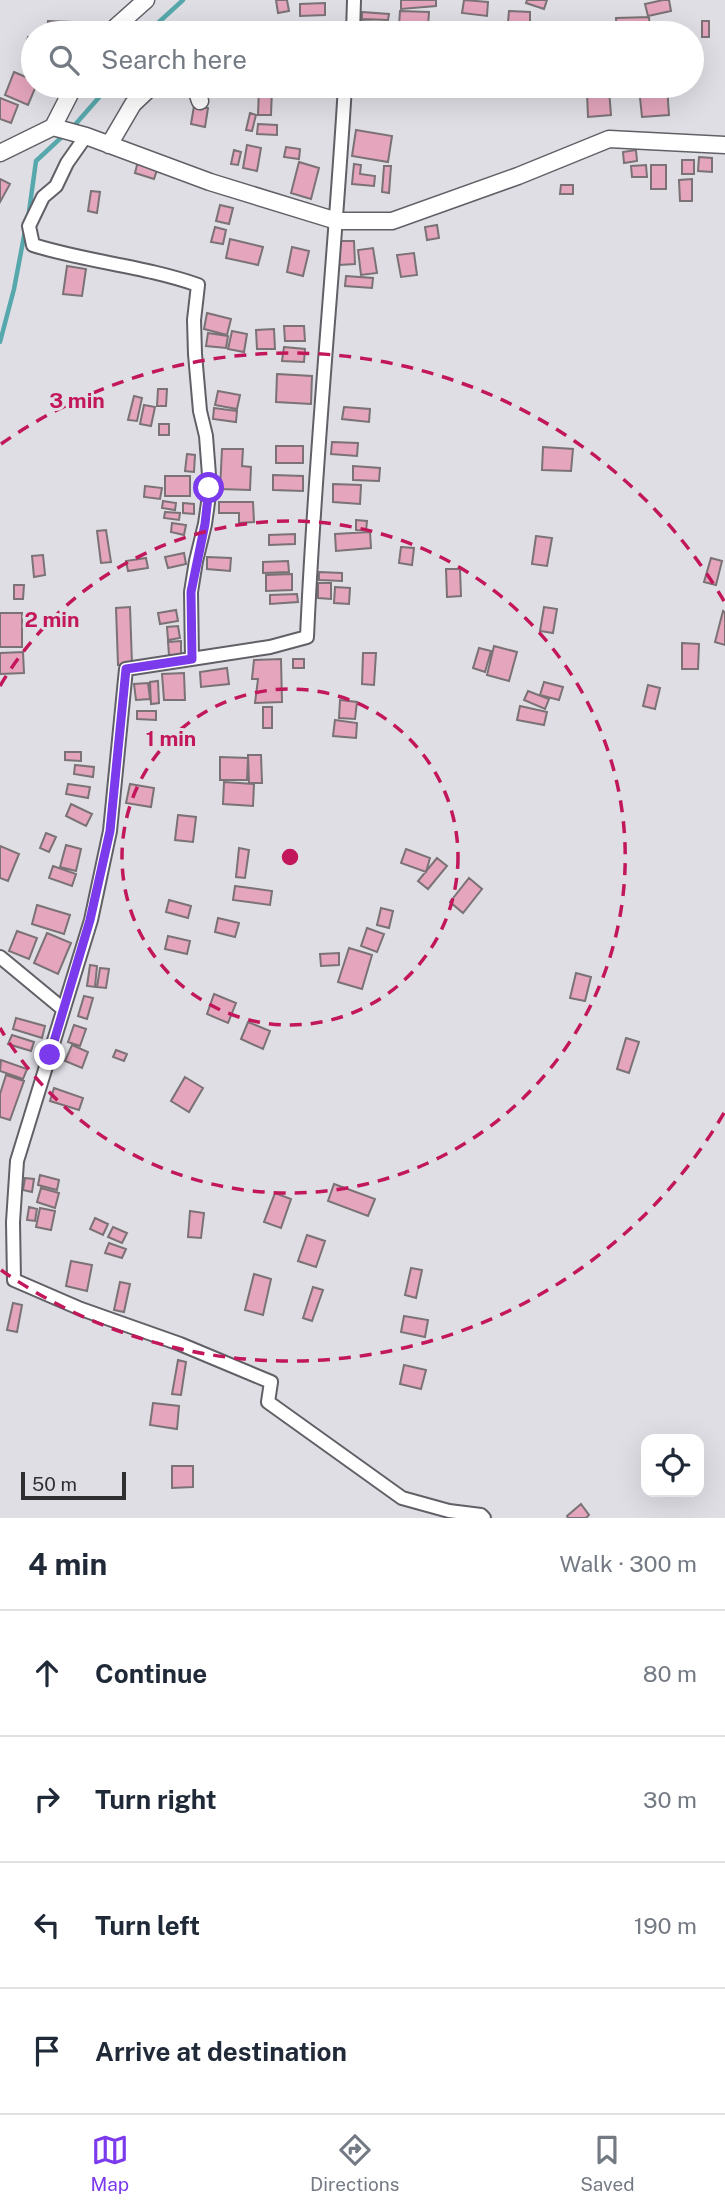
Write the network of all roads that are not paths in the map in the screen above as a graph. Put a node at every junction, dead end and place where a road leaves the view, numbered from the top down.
1 (146, 0) edge
2 (354, 0) edge
3 (122, 21) edge
4 (353, 21) edge
5 (68, 98) edge
6 (139, 98) edge
7 (344, 98) edge
8 (54, 127) junction
9 (86, 136) junction
10 (109, 145) junction
11 (725, 145) edge
12 (0, 153) edge
13 (337, 221) junction
14 (192, 659) junction
15 (0, 957) edge
16 (63, 1009) junction
17 (484, 1518) edge

1 - 3 street
2 - 4 street
5 - 8 street
6 - 10 street
7 - 13 street
8 - 9 street
8 - 12 street
9 - 10 street
9 - 14 street
10 - 13 street
11 - 13 street
13 - 14 street
14 - 16 street
15 - 16 street
16 - 17 street

